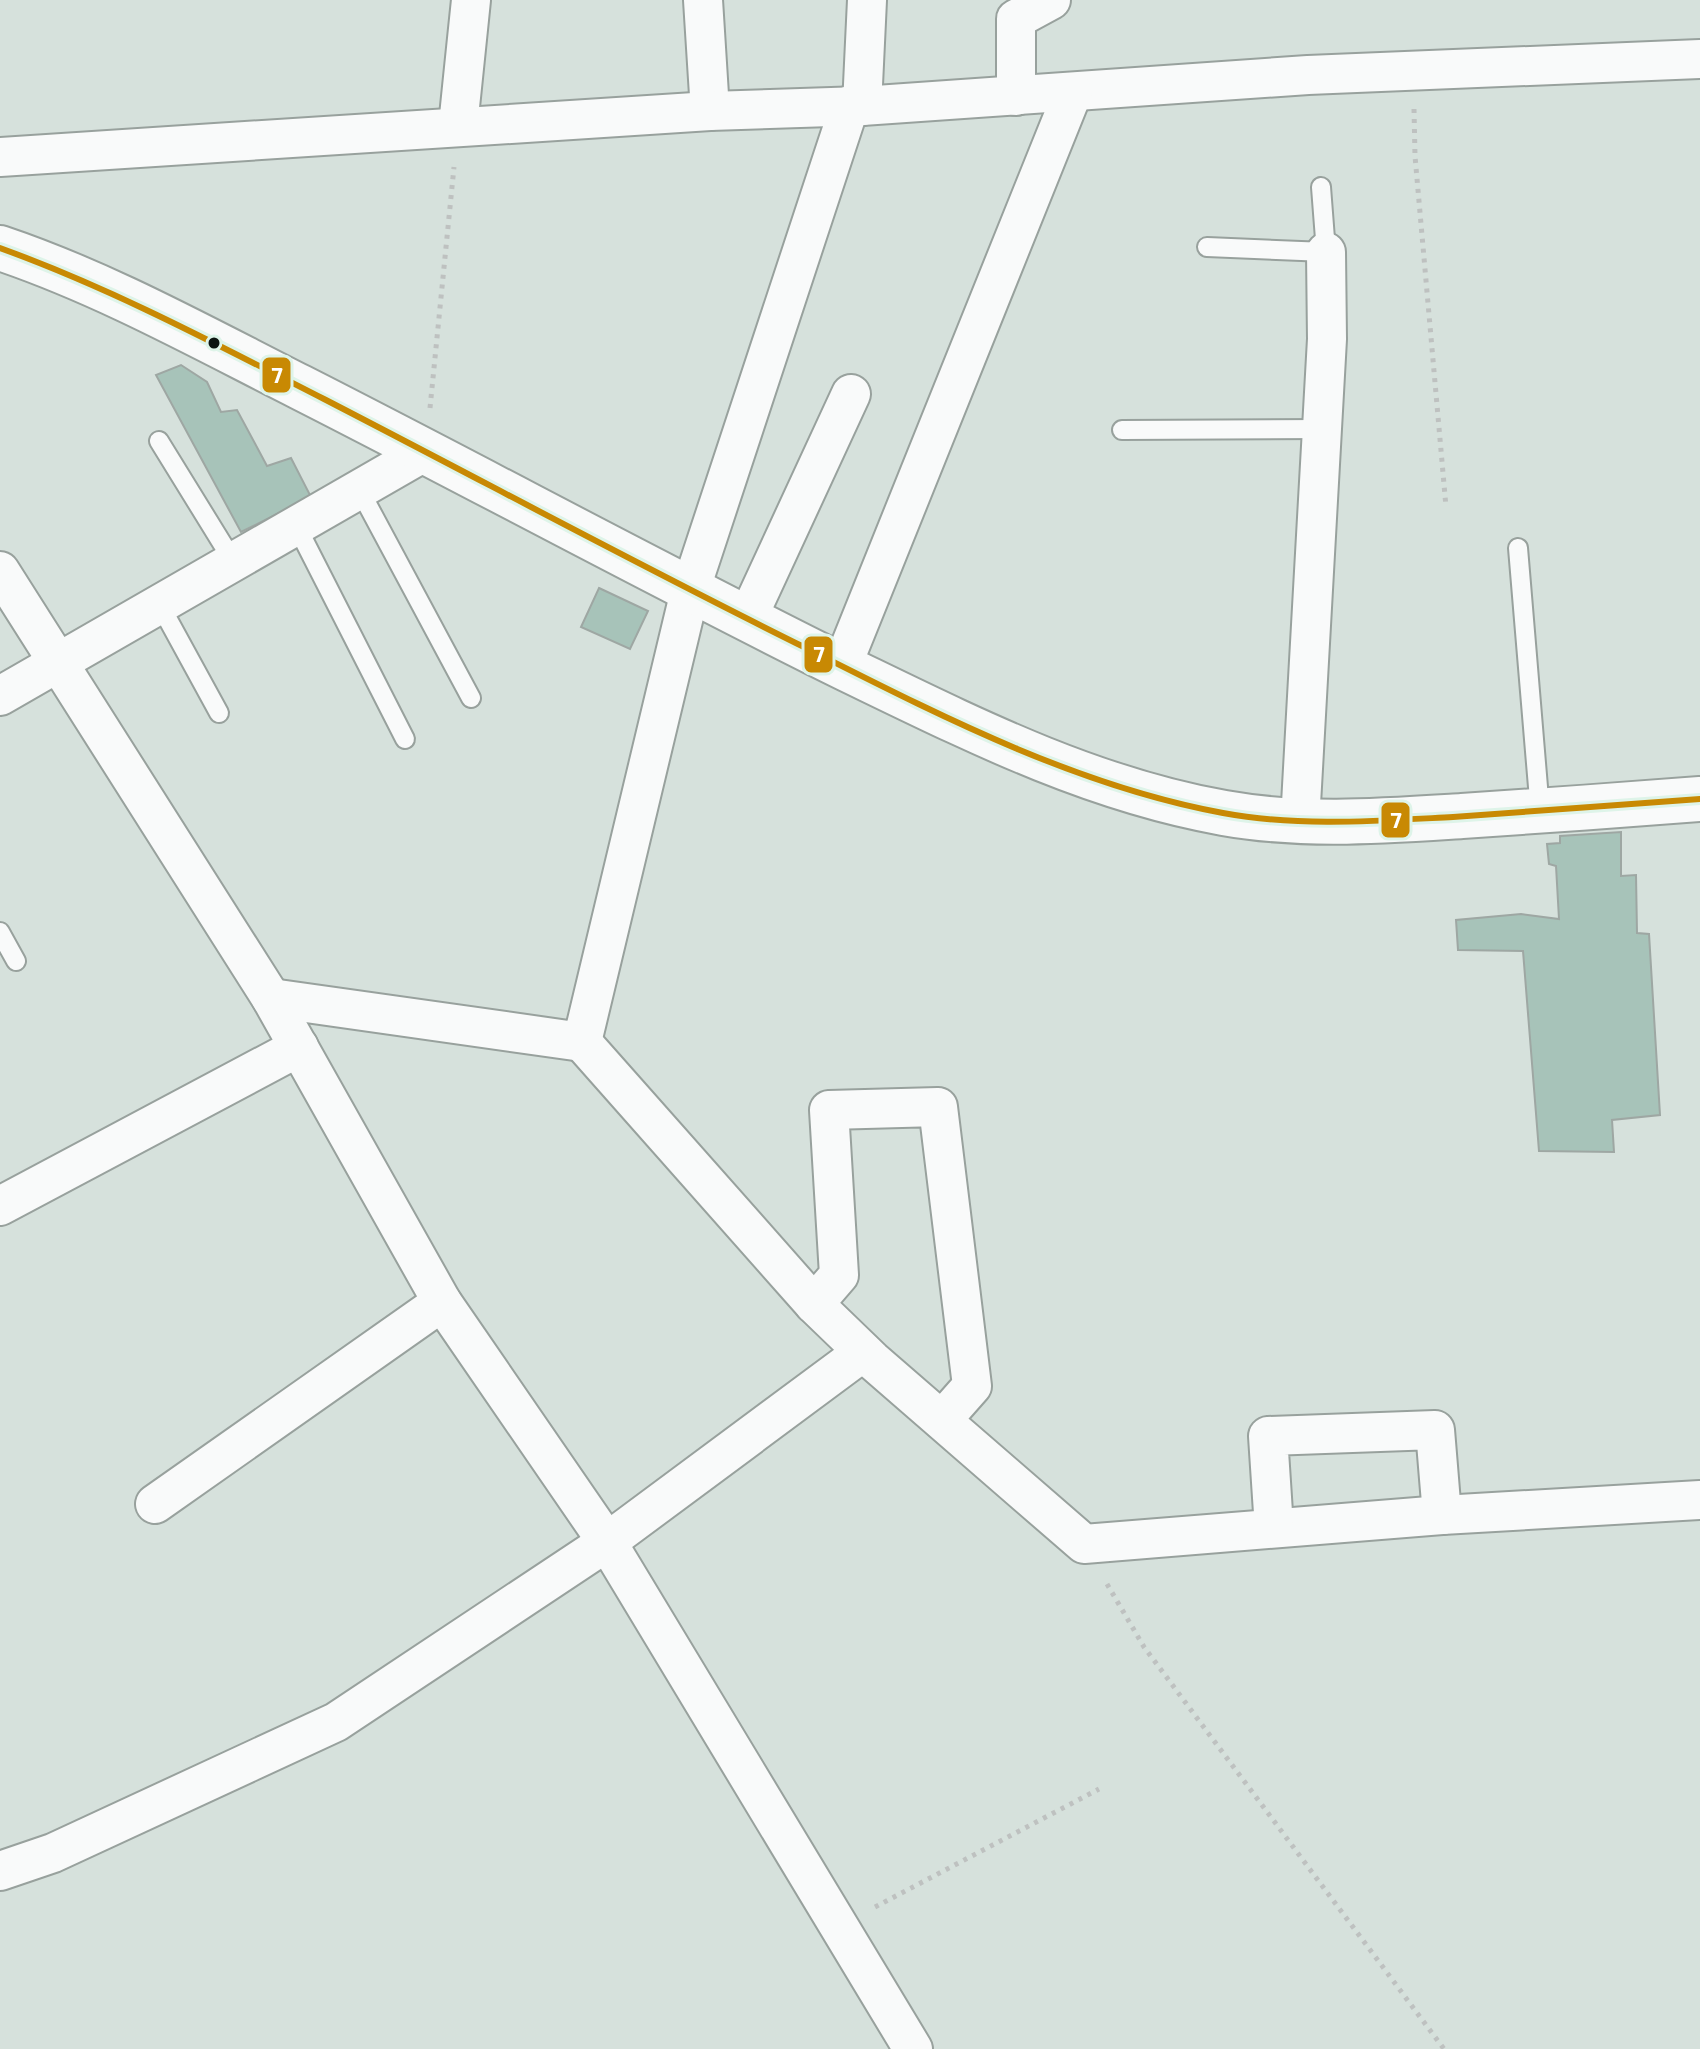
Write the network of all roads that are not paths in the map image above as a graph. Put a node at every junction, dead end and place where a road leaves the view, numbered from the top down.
1 (471, 0) edge
2 (703, 0) edge
3 (867, 0) edge
4 (1051, 0) edge
5 (1700, 59) edge
6 (1073, 92) junction
7 (1016, 96) junction
8 (856, 106) junction
9 (710, 111) junction
10 (458, 126) junction
11 (0, 157) edge
12 (1321, 187) dead end
13 (1207, 247) dead end
14 (0, 248) edge
15 (1326, 252) junction
16 (851, 394) dead end
17 (1322, 429) junction
18 (1122, 430) dead end
19 (159, 441) dead end
20 (426, 451) junction
21 (359, 489) junction
22 (296, 525) junction
23 (1518, 548) dead end
24 (233, 561) junction
25 (0, 571) edge
26 (690, 591) junction
27 (160, 605) junction
28 (747, 619) junction
29 (59, 664) junction
30 (842, 666) junction
31 (0, 696) edge
32 (471, 698) dead end
33 (219, 713) dead end
34 (405, 739) dead end
35 (1700, 799) edge
36 (1540, 811) junction
37 (1300, 822) junction
38 (0, 932) edge
39 (16, 961) dead end
40 (271, 998) junction
41 (582, 1042) junction
42 (299, 1047) junction
43 (0, 1206) edge
44 (442, 1302) junction
45 (814, 1304) junction
46 (863, 1352) junction
47 (942, 1420) junction
48 (1700, 1500) edge
49 (155, 1504) dead end
50 (1442, 1515) junction
51 (1274, 1528) junction
52 (607, 1542) junction
53 (0, 1871) edge
54 (913, 2049) edge

1 - 10 street
2 - 9 street
3 - 8 street
4 - 7 street
5 - 6 street
6 - 7 street
6 - 30 street
7 - 8 street
8 - 9 street
8 - 26 street
9 - 10 street
10 - 11 street
12 - 15 lane
13 - 15 lane
14 - 20 main road
15 - 17 street
16 - 28 street
17 - 18 lane
17 - 37 street
19 - 24 lane
20 - 21 street
20 - 26 main road
21 - 22 street
21 - 32 lane
22 - 24 street
22 - 34 lane
23 - 36 lane
24 - 27 street
25 - 29 street
26 - 28 main road
26 - 41 street
27 - 29 street
27 - 33 lane
28 - 30 main road
29 - 31 street
29 - 40 street
30 - 37 main road
35 - 36 main road
36 - 37 main road
38 - 39 lane
40 - 41 street
40 - 42 street
41 - 45 street
42 - 43 street
42 - 44 street
44 - 49 street
44 - 52 street
45 - 46 street
45 - 47 street
46 - 47 street
46 - 52 street
47 - 51 street
48 - 50 street
50 - 51 street
50 - 51 street
52 - 53 street
52 - 54 street

